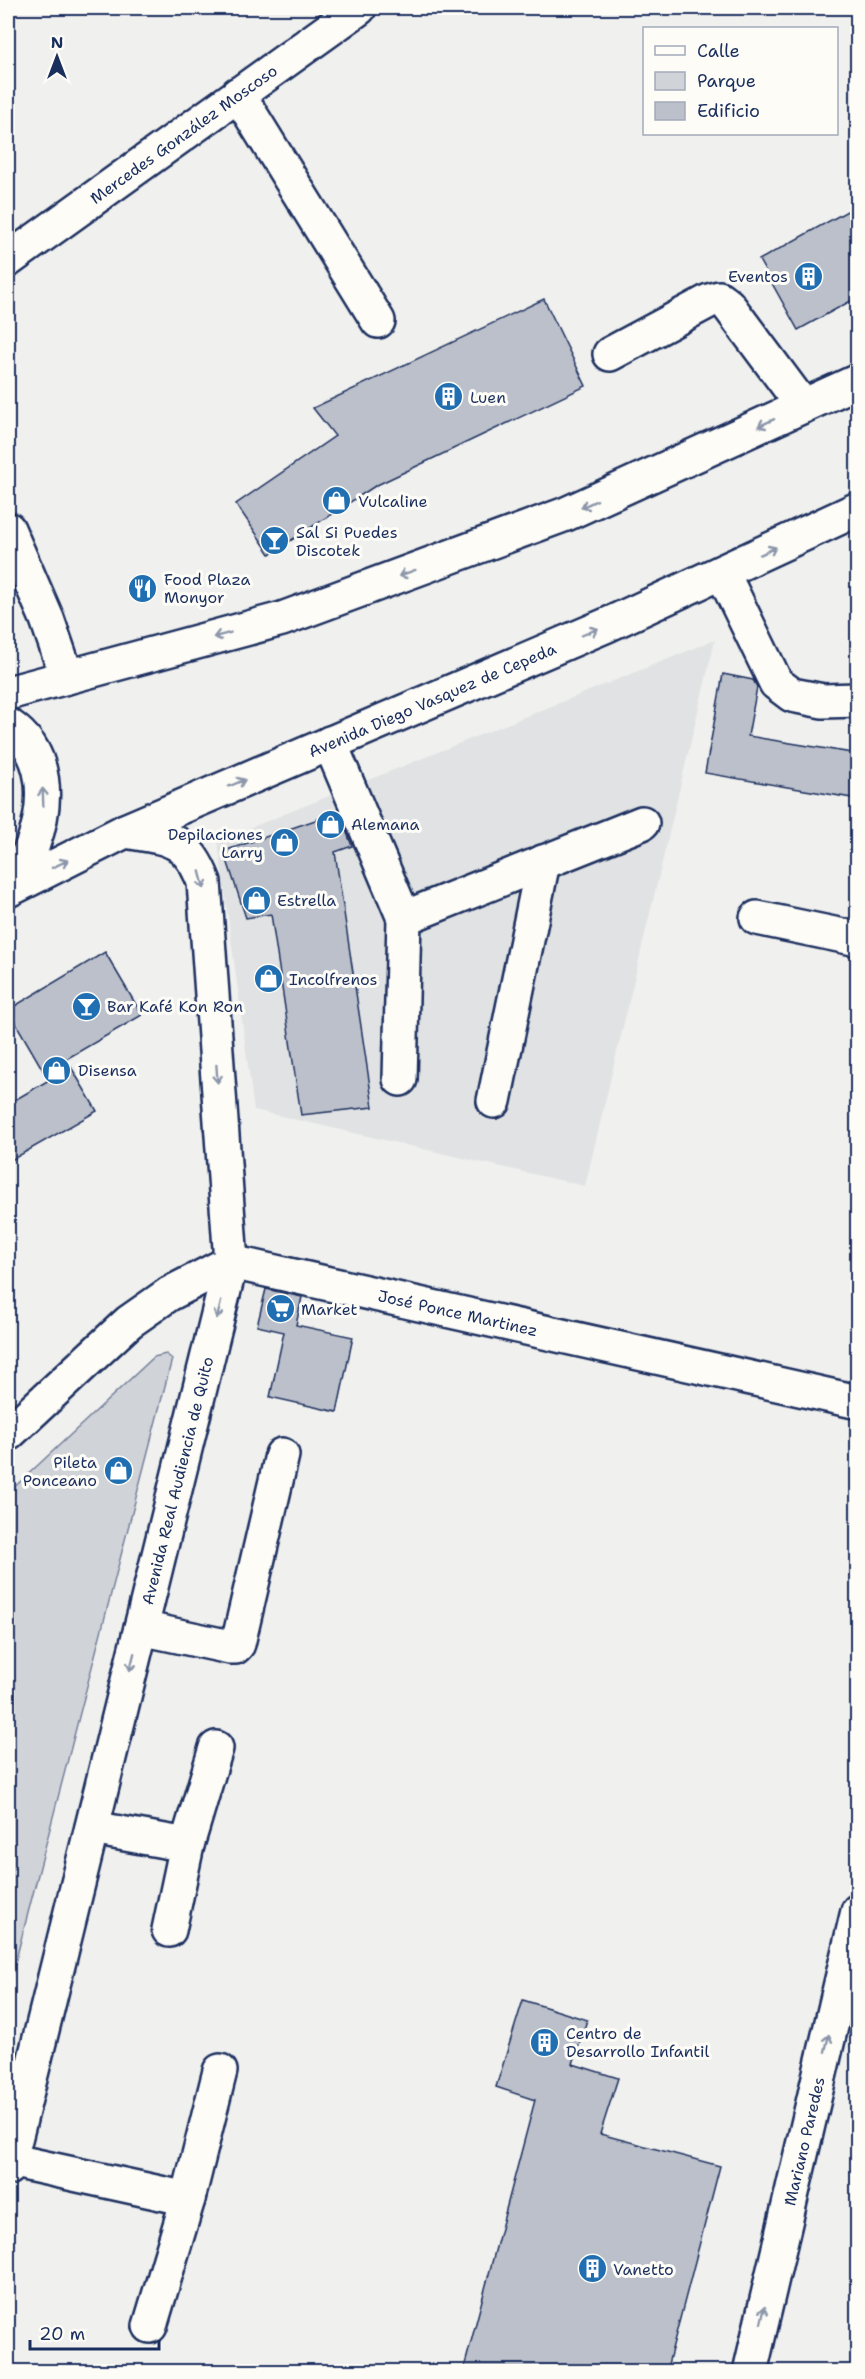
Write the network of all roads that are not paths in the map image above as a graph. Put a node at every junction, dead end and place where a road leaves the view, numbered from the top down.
1 (359, 8) edge
2 (238, 94) junction
3 (8, 260) edge
4 (378, 321) dead end
5 (610, 354) dead end
6 (858, 381) edge
7 (803, 406) junction
8 (858, 509) edge
9 (8, 529) edge
10 (722, 572) junction
11 (67, 677) junction
12 (8, 693) edge
13 (858, 700) edge
14 (8, 725) edge
15 (330, 743) junction
16 (642, 823) dead end
17 (125, 831) junction
18 (543, 862) junction
19 (8, 890) edge
20 (404, 918) junction
21 (757, 918) dead end
22 (858, 939) edge
23 (400, 1079) dead end
24 (494, 1101) dead end
25 (231, 1262) junction
26 (858, 1402) edge
27 (8, 1434) edge
28 (282, 1455) dead end
29 (141, 1628) junction
30 (216, 1748) dead end
31 (92, 1828) junction
32 (187, 1845) junction
33 (858, 1911) edge
34 (169, 1930) dead end
35 (220, 2071) dead end
36 (8, 2164) edge
37 (188, 2199) junction
38 (150, 2326) dead end
39 (750, 2372) edge

1 - 2 main road, Mercedes González Moscoso
2 - 3 main road, Mercedes González Moscoso
2 - 4 main road
5 - 7 main road
6 - 7 main road
7 -> 11 main road
10 -> 8 main road, Avenida Diego Vasquez de Cepeda
9 - 11 main road
10 - 13 main road
15 -> 10 main road, Avenida Diego Vasquez de Cepeda
11 - 12 main road
19 -> 14 main road
17 -> 15 main road, Avenida Diego Vasquez de Cepeda
15 - 20 main road
16 - 18 main road
19 -> 17 main road, Avenida Diego Vasquez de Cepeda
17 -> 25 main road, Avenida Real Audiencia de Quito
18 - 20 main road
18 - 24 main road
20 - 23 main road
21 - 22 main road
25 - 26 main road, José Ponce Martinez
25 - 27 main road
25 -> 29 main road, Avenida Real Audiencia de Quito
28 - 29 main road
29 -> 31 main road, Avenida Real Audiencia de Quito
30 - 32 main road
31 - 32 main road
31 - 36 main road, Avenida Real Audiencia de Quito
32 - 34 main road
39 -> 33 main road, Mariano Paredes
35 - 37 main road
36 - 37 main road
37 - 38 main road

